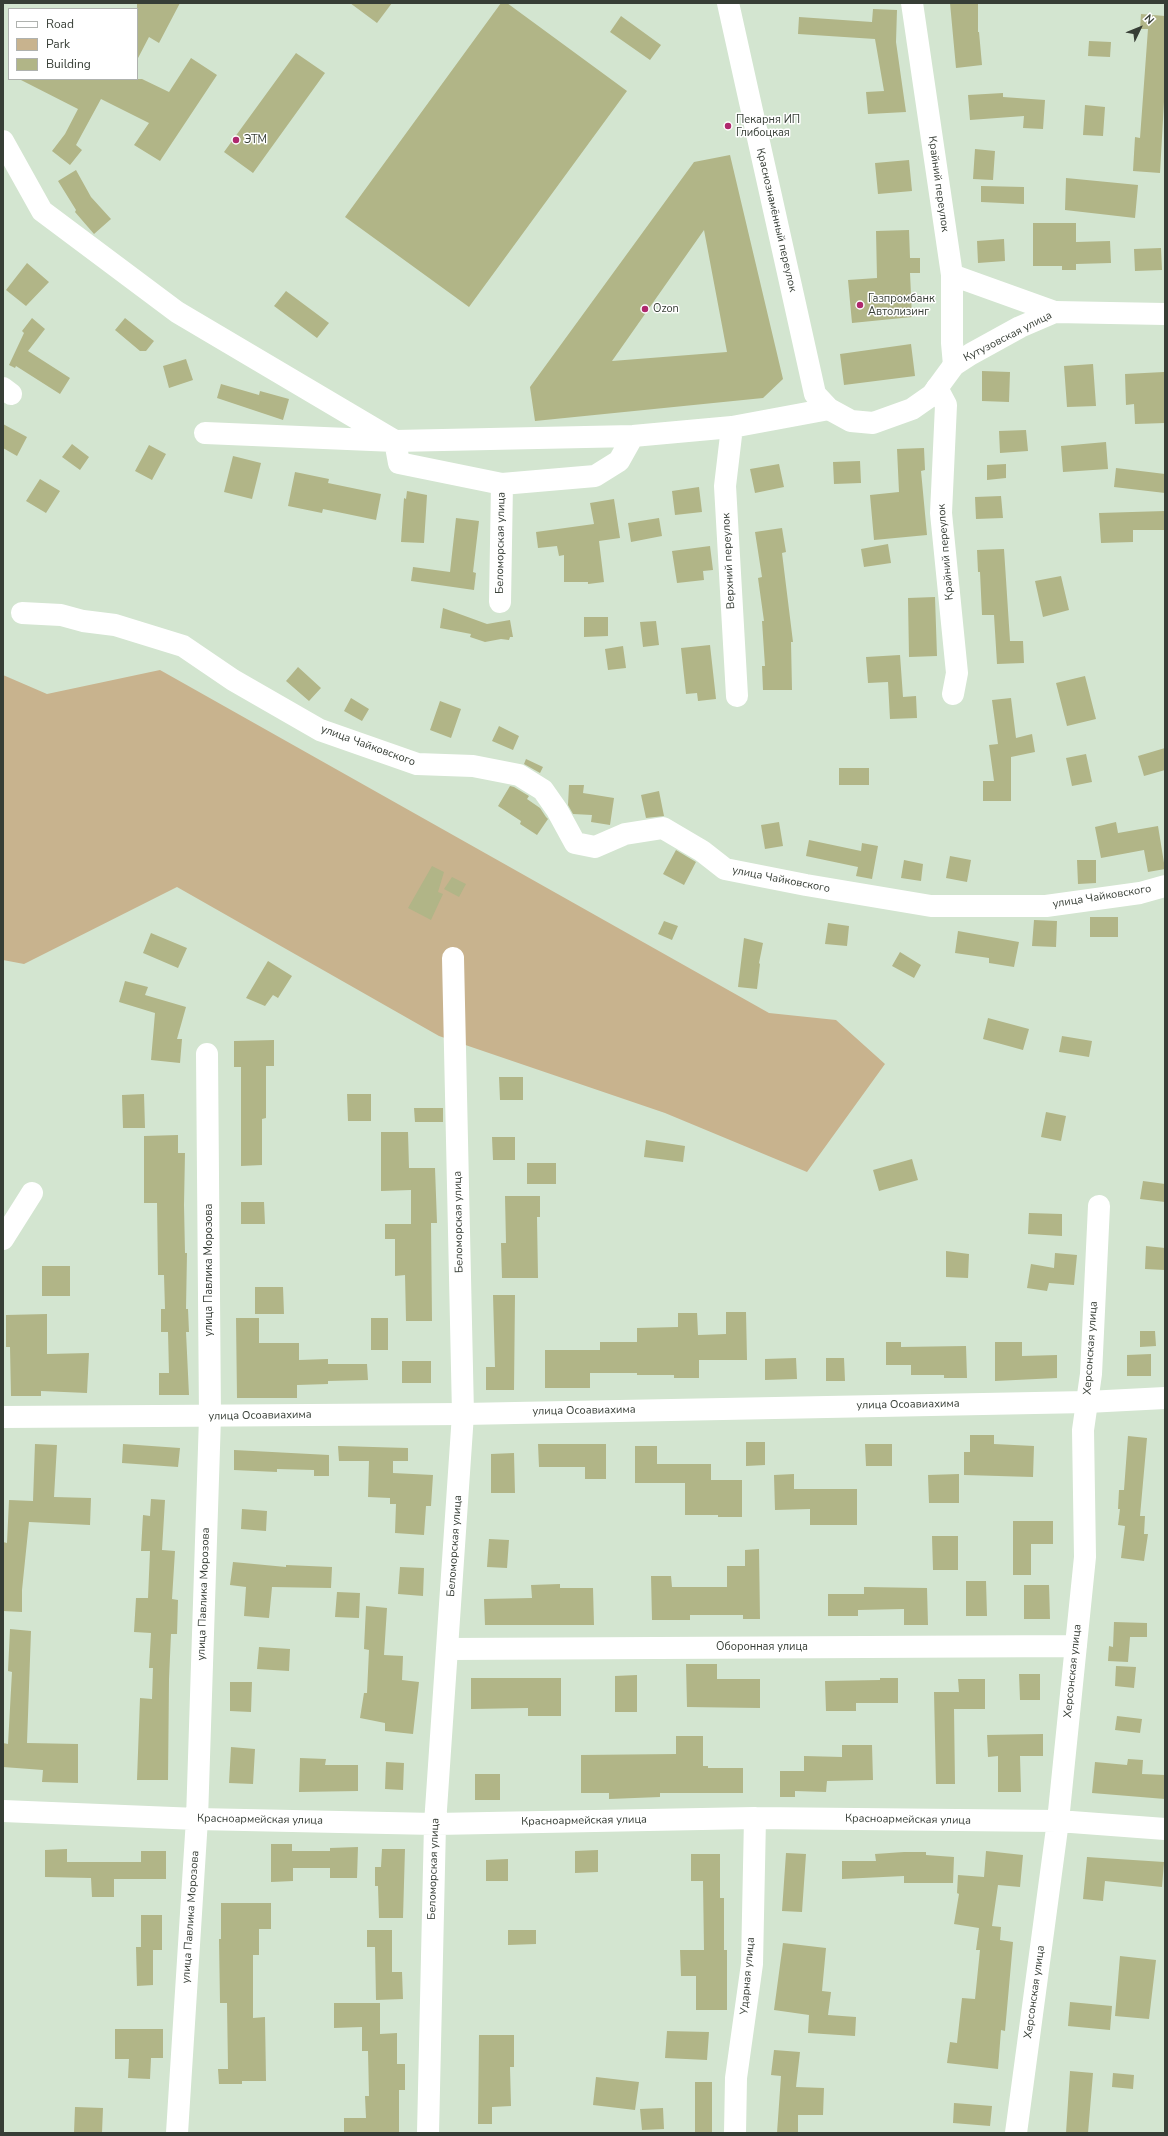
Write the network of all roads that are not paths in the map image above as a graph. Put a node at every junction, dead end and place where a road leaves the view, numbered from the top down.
1 (728, 3) edge
2 (912, 3) edge
3 (3, 141) edge
4 (952, 275) junction
5 (1055, 312) junction
6 (1165, 314) edge
7 (954, 365) junction
8 (937, 388) junction
9 (829, 409) junction
10 (732, 427) junction
11 (205, 432) dead end
12 (633, 436) junction
13 (395, 441) junction
14 (502, 484) junction
15 (500, 602) dead end
16 (22, 613) dead end
17 (953, 694) dead end
18 (737, 696) dead end
19 (1165, 886) edge
20 (453, 958) dead end
21 (207, 1054) dead end
22 (32, 1193) dead end
23 (1099, 1206) dead end
24 (3, 1238) edge
25 (1165, 1398) edge
26 (1087, 1402) junction
27 (463, 1414) junction
28 (3, 1417) edge
29 (210, 1417) junction
30 (1076, 1646) junction
31 (448, 1648) junction
32 (3, 1811) edge
33 (755, 1818) junction
34 (197, 1819) junction
35 (1058, 1822) junction
36 (435, 1824) junction
37 (1165, 1828) edge
38 (177, 2133) edge
39 (428, 2133) edge
40 (735, 2133) edge
41 (1016, 2133) edge

1 - 9 street, Краснознамённый переулок
2 - 4 street, Крайний переулок
3 - 13 street
4 - 5 street
4 - 7 street, Крайний переулок
5 - 6 street, Кутузовская улица
5 - 7 street, Кутузовская улица
7 - 8 street, Кутузовская улица
8 - 9 street, Кутузовская улица
8 - 17 street, Крайний переулок
9 - 10 street
10 - 12 street
10 - 18 street, Верхний переулок
11 - 13 street
12 - 13 street
12 - 14 street
13 - 14 street
14 - 15 street, Беломорская улица
16 - 19 street, улица Чайковского
20 - 27 street, Беломорская улица
21 - 29 street, улица Павлика Морозова
22 - 24 street
23 - 26 street, Херсонская улица
25 - 26 street, улица Осоавиахима
26 - 27 street, улица Осоавиахима
26 - 30 street, Херсонская улица
27 - 29 street, улица Осоавиахима
27 - 31 street, Беломорская улица
28 - 29 street, улица Осоавиахима
29 - 34 street, улица Павлика Морозова
30 - 31 street, Оборонная улица
30 - 35 street, Херсонская улица
31 - 36 street, Беломорская улица
32 - 34 street, Красноармейская улица
33 - 35 street, Красноармейская улица
33 - 36 street, Красноармейская улица
33 - 40 street, Ударная улица
34 - 36 street, Красноармейская улица
34 - 38 street, улица Павлика Морозова
35 - 37 street, Красноармейская улица
35 - 41 street, Херсонская улица
36 - 39 street, Беломорская улица

